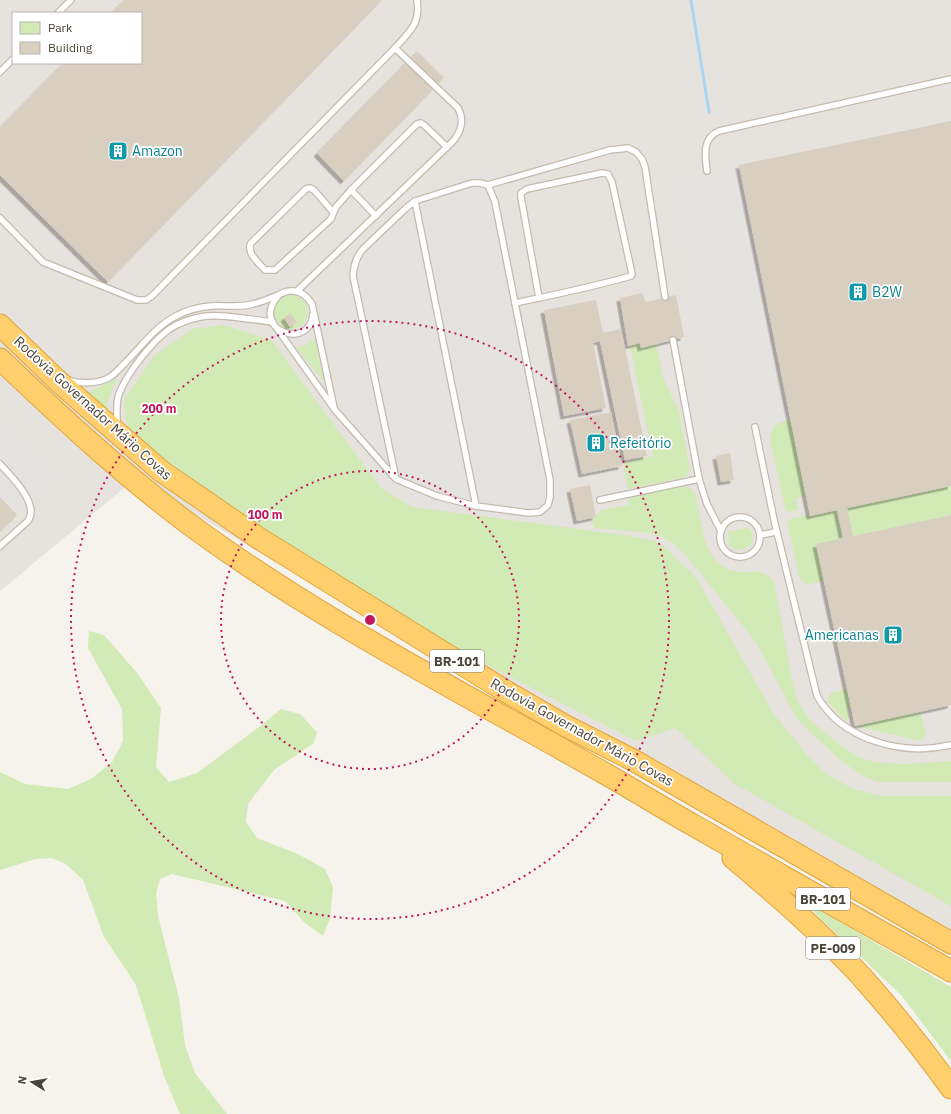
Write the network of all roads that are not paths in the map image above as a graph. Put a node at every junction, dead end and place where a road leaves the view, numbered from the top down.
1 (70, 0) edge
2 (417, 0) edge
3 (59, 12) edge
4 (394, 48) junction
5 (12, 60) edge
6 (0, 72) edge
7 (951, 79) edge
8 (448, 148) junction
9 (707, 171) dead end
10 (488, 185) junction
11 (351, 190) junction
12 (415, 201) junction
13 (333, 212) junction
14 (376, 216) junction
15 (0, 218) edge
16 (297, 291) junction
17 (278, 296) junction
18 (665, 297) dead end
19 (539, 298) junction
20 (515, 303) junction
21 (314, 311) junction
22 (273, 322) junction
23 (0, 324) edge
24 (278, 330) junction
25 (673, 340) dead end
26 (0, 359) edge
27 (48, 371) junction
28 (335, 410) junction
29 (755, 427) dead end
30 (128, 442) junction
31 (0, 464) edge
32 (396, 479) junction
33 (699, 479) junction
34 (600, 500) dead end
35 (476, 506) junction
36 (721, 532) junction
37 (776, 532) junction
38 (760, 535) junction
39 (0, 546) edge
40 (951, 745) edge
41 (696, 827) junction
42 (951, 943) edge
43 (951, 971) edge
44 (951, 1088) edge

1 - 3 lane
2 - 4 lane
4 - 8 lane
4 - 15 lane
5 - 6 lane
7 - 9 lane
8 - 11 lane
8 - 14 lane
10 - 12 lane
10 - 18 lane
10 - 20 lane
11 - 13 lane
11 - 14 lane
12 - 32 lane
12 - 35 lane
13 - 13 lane
14 - 16 lane
16 - 17 lane
16 - 21 lane
17 - 22 lane
17 - 27 lane
19 - 19 lane
19 - 20 lane
20 - 35 lane
21 - 24 lane
21 - 28 lane
22 - 24 lane
22 - 30 lane
23 - 27 highway, Rodovia Governador Mário Covas / BR-101
24 - 28 lane
25 - 33 lane
26 - 41 highway, Rodovia Governador Mário Covas / BR-101
27 - 30 highway, Rodovia Governador Mário Covas / BR-101
28 - 32 lane
29 - 37 lane
30 - 42 highway, Rodovia Governador Mário Covas / BR-101
31 - 39 lane
32 - 35 lane
33 - 34 lane
33 - 36 lane
36 - 38 lane
36 - 38 lane
37 - 38 lane
37 - 40 lane
41 - 43 highway, Rodovia Governador Mário Covas / BR-101
41 - 44 highway, PE-009

